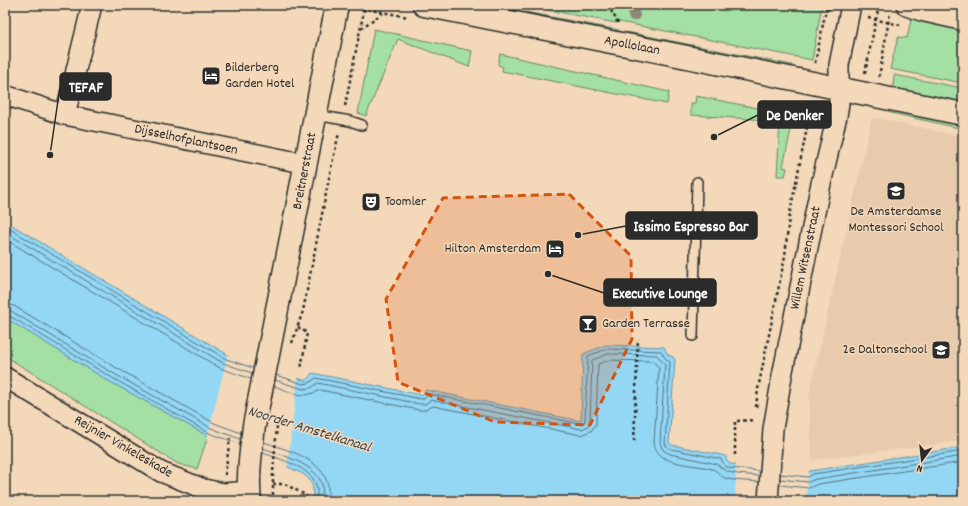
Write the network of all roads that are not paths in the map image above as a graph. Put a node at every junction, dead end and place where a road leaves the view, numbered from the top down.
1 (92, 5) edge
2 (338, 5) edge
3 (424, 5) edge
4 (851, 5) edge
5 (899, 8) edge
6 (963, 19) edge
7 (840, 89) junction
8 (5, 95) edge
9 (963, 114) edge
10 (65, 115) junction
11 (316, 115) junction
12 (362, 125) dead end
13 (307, 164) junction
14 (697, 182) dead end
15 (693, 336) dead end
16 (5, 377) edge
17 (250, 496) edge
18 (768, 501) edge

1 - 10 street
2 - 11 street, Breitnerstraat
3 - 7 street, Apollolaan
4 - 7 street
5 - 6 street
7 - 9 street, Apollolaan
7 - 18 street, Willem Witsenstraat
8 - 10 street, Dijsselhofplantsoen
10 - 13 street, Dijsselhofplantsoen
11 - 12 lane
11 - 13 street, Breitnerstraat
13 - 17 street, Breitnerstraat
14 - 15 lane
16 - 17 street, Reijnier Vinkeleskade

